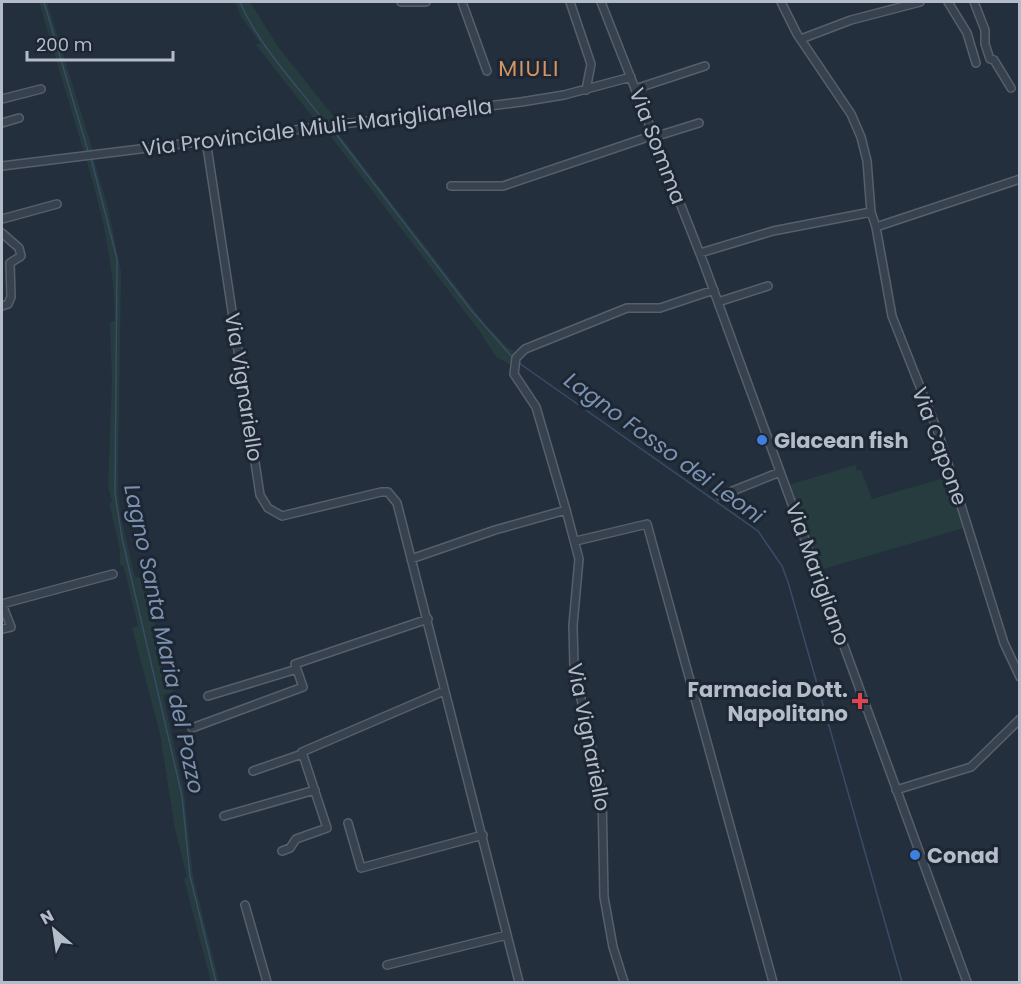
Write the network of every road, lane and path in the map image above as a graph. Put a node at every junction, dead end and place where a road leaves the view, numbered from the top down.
1 (400, 2) edge
2 (426, 2) edge
3 (462, 2) edge
4 (570, 2) edge
5 (601, 2) edge
6 (781, 2) edge
7 (920, 2) edge
8 (948, 2) edge
9 (974, 2) edge
10 (801, 39) junction
11 (976, 63) dead end
12 (705, 66) dead end
13 (487, 71) dead end
14 (631, 77) junction
15 (1011, 88) dead end
16 (41, 89) dead end
17 (635, 89) junction
18 (586, 90) junction
19 (2, 99) edge
20 (19, 118) dead end
21 (2, 123) edge
22 (699, 123) dead end
23 (654, 136) junction
24 (206, 140) junction
25 (2, 166) edge
26 (1020, 179) edge
27 (451, 186) dead end
28 (57, 204) dead end
29 (871, 212) junction
30 (2, 219) edge
31 (876, 226) junction
32 (2, 233) edge
33 (700, 253) junction
34 (768, 286) dead end
35 (714, 290) junction
36 (718, 302) junction
37 (2, 306) edge
38 (780, 472) junction
39 (720, 496) dead end
40 (566, 510) junction
41 (576, 541) junction
42 (411, 559) junction
43 (113, 574) dead end
44 (2, 604) edge
45 (428, 619) junction
46 (2, 629) edge
47 (297, 669) junction
48 (1020, 677) edge
49 (444, 691) junction
50 (208, 696) dead end
51 (1020, 719) edge
52 (192, 728) dead end
53 (302, 754) junction
54 (253, 771) dead end
55 (315, 790) junction
56 (896, 790) junction
57 (224, 816) dead end
58 (348, 823) dead end
59 (483, 835) junction
60 (282, 851) dead end
61 (245, 905) dead end
62 (507, 935) junction
63 (387, 965) dead end
64 (267, 982) edge
65 (519, 982) edge
66 (624, 982) edge
67 (773, 982) edge
68 (967, 982) edge

1 - 2 street
3 - 13 street
4 - 18 street
5 - 14 street, Via Somma
6 - 10 street, Via Capone
7 - 10 street
8 - 11 street
9 - 15 street
10 - 29 street, Via Capone
12 - 17 street
14 - 17 street, Via Somma
14 - 18 street, Via Provinciale Miuli-Mariglianella
16 - 19 street
17 - 23 street, Via Somma
18 - 24 street, Via Provinciale Miuli-Mariglianella
20 - 21 street
22 - 23 street
23 - 27 street
23 - 33 street, Via Somma
24 - 25 street, Via Provinciale Miuli-Mariglianella
24 - 42 street, Via Vignariello
26 - 31 street
28 - 30 street
29 - 31 street, Via Capone
29 - 33 street
31 - 48 street, Via Capone
32 - 37 street
33 - 35 street, Via Somma
34 - 36 street
35 - 36 street, Via Marigliano
35 - 40 street, Via Vignariello
36 - 38 street, Via Marigliano
38 - 39 street
38 - 56 street, Via Marigliano
40 - 41 street, Via Vignariello
40 - 42 street
41 - 66 street, Via Vignariello
41 - 67 street
42 - 45 street, Via Vignariello
43 - 44 street
44 - 46 street
45 - 47 street
45 - 49 street, Via Vignariello
47 - 50 street
47 - 52 street
49 - 53 street
49 - 59 street, Via Vignariello
51 - 56 street
53 - 54 street
53 - 55 street
55 - 57 street
55 - 60 street
56 - 68 street, Via Marigliano
58 - 59 street
59 - 62 street, Via Vignariello
61 - 64 street
62 - 63 street
62 - 65 street, Via Vignariello

